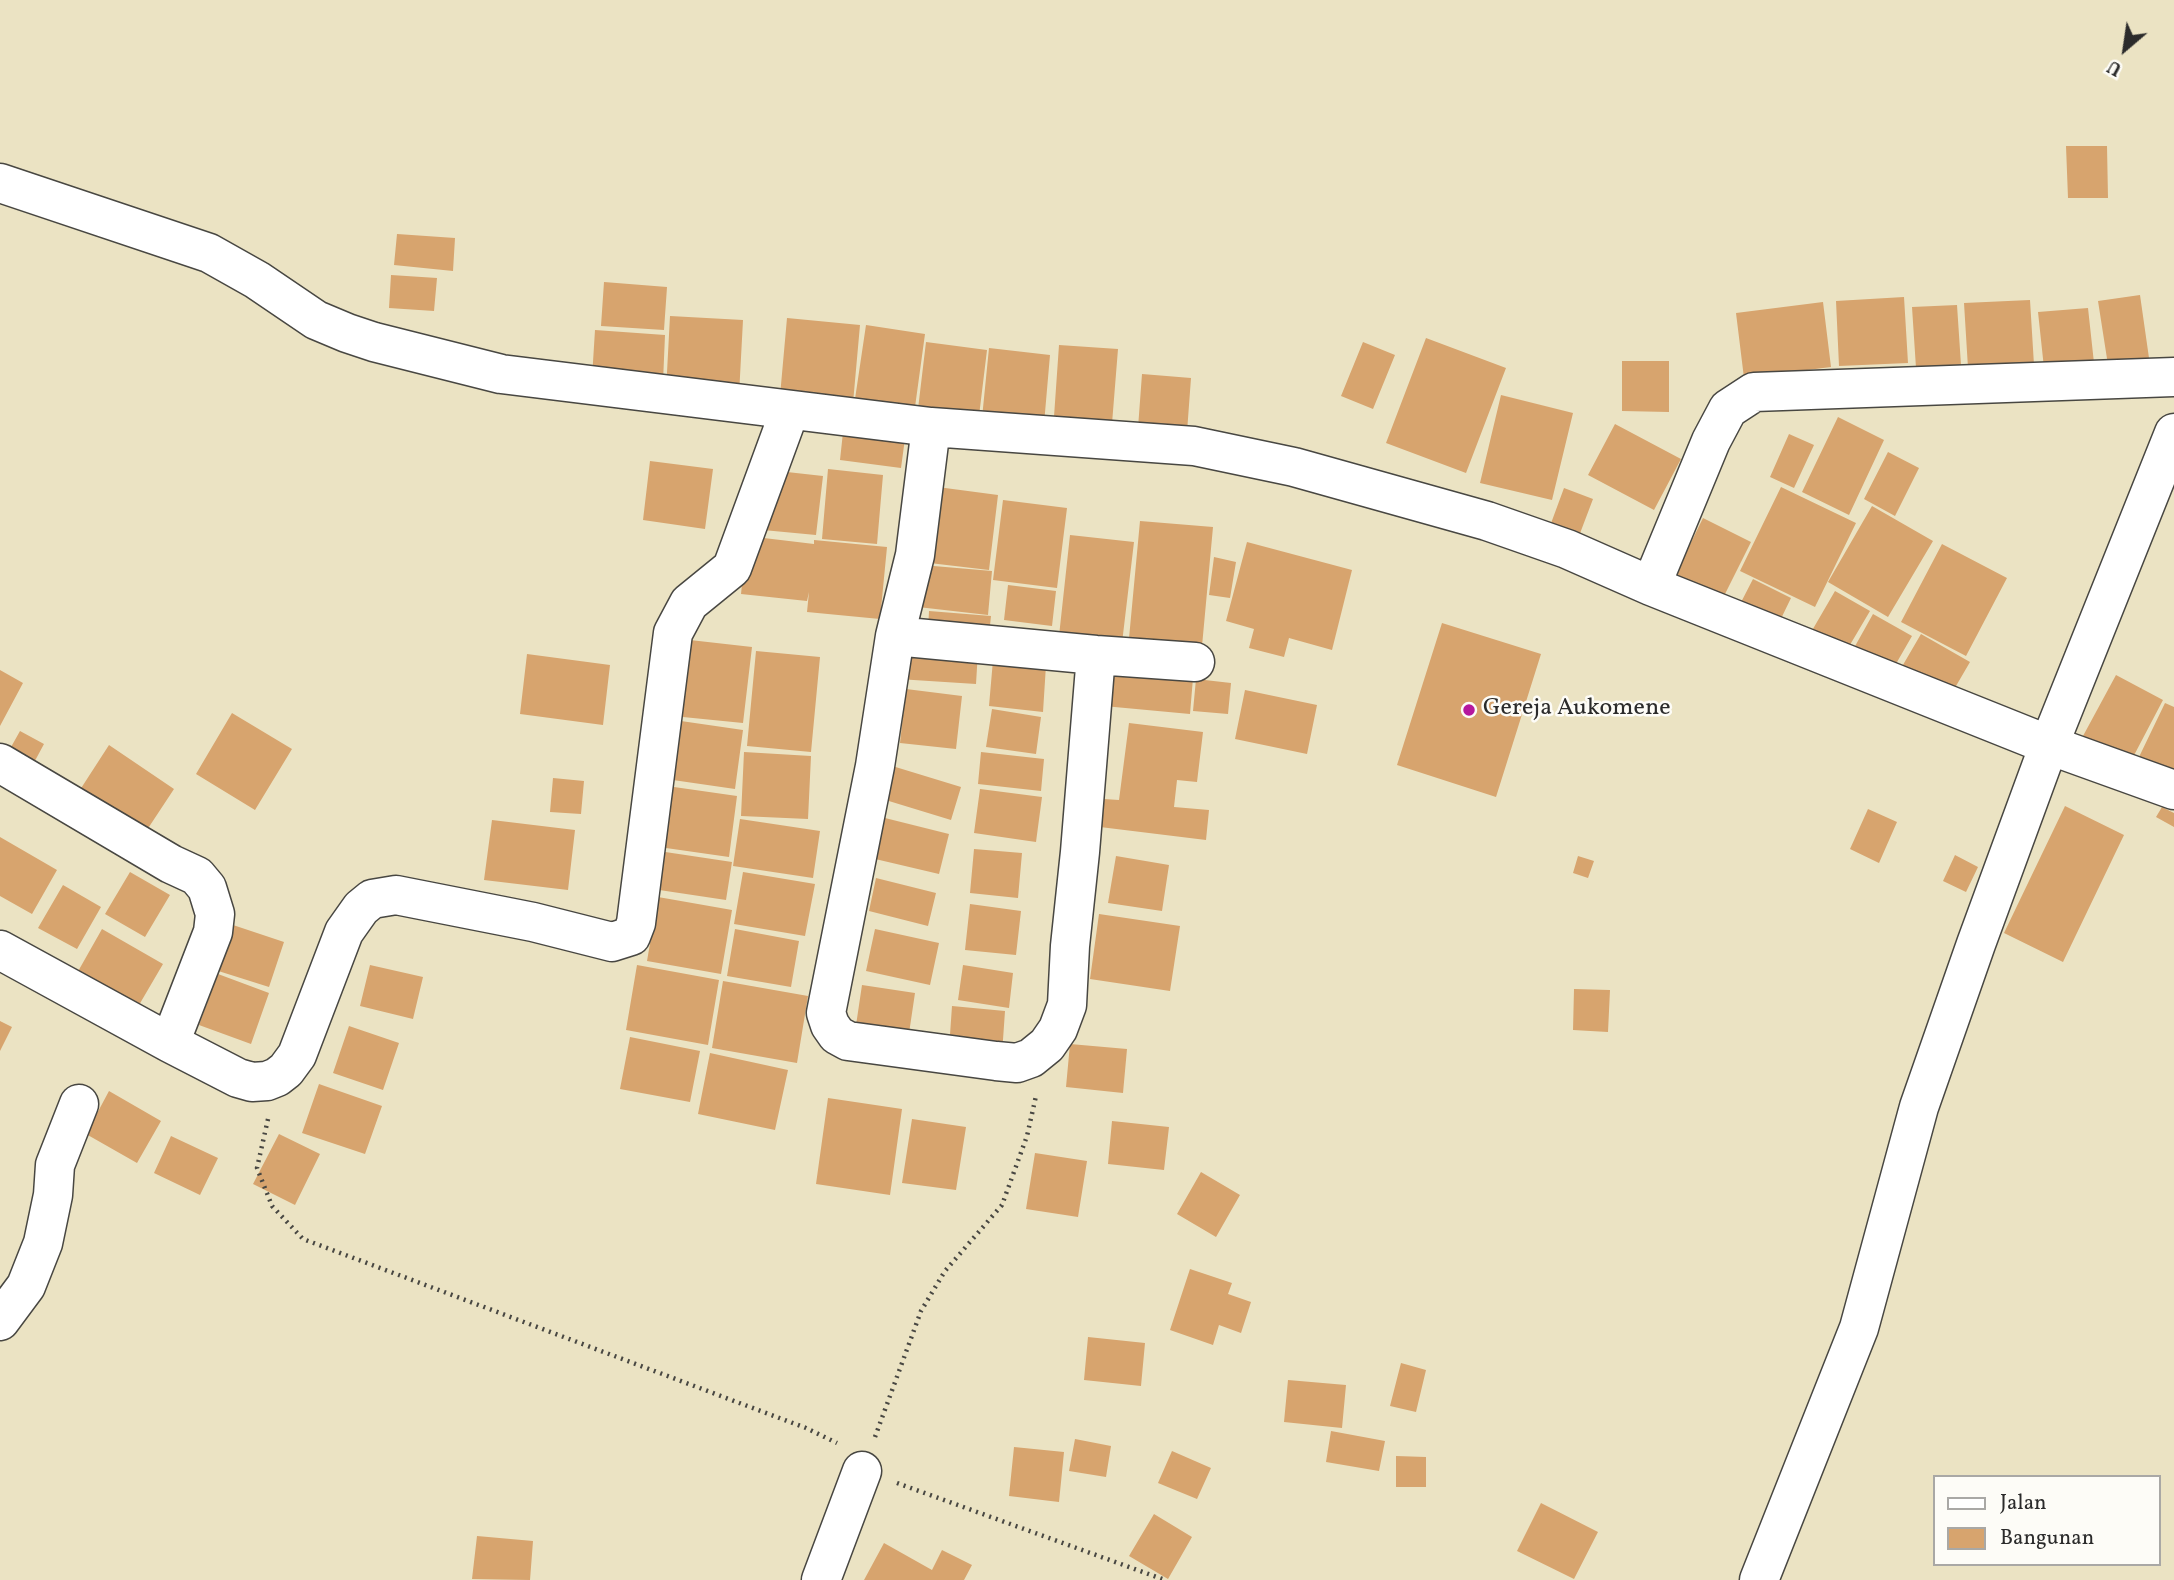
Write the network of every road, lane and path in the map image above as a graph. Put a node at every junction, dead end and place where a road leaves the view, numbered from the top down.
1 (0, 183) edge
2 (2174, 377) edge
3 (790, 410) junction
4 (931, 427) junction
5 (2174, 433) edge
6 (1651, 586) junction
7 (895, 636) junction
8 (1096, 655) junction
9 (1195, 662) dead end
10 (2049, 745) junction
11 (0, 762) edge
12 (2174, 790) edge
13 (0, 950) edge
14 (170, 1043) junction
15 (1031, 1058) junction
16 (277, 1077) junction
17 (79, 1104) dead end
18 (0, 1321) edge
19 (862, 1471) junction
20 (821, 1580) edge
21 (1165, 1580) edge
22 (1759, 1580) edge

1 - 3 street
2 - 6 street
3 - 4 street
3 - 16 street
4 - 6 street
4 - 7 street
5 - 10 street
6 - 10 street
7 - 8 street
7 - 15 street
8 - 9 street
8 - 15 street
10 - 12 street
10 - 22 street
11 - 14 street
13 - 14 street
14 - 16 street
15 - 19 path
16 - 19 path
17 - 18 street
19 - 20 street
19 - 21 path

